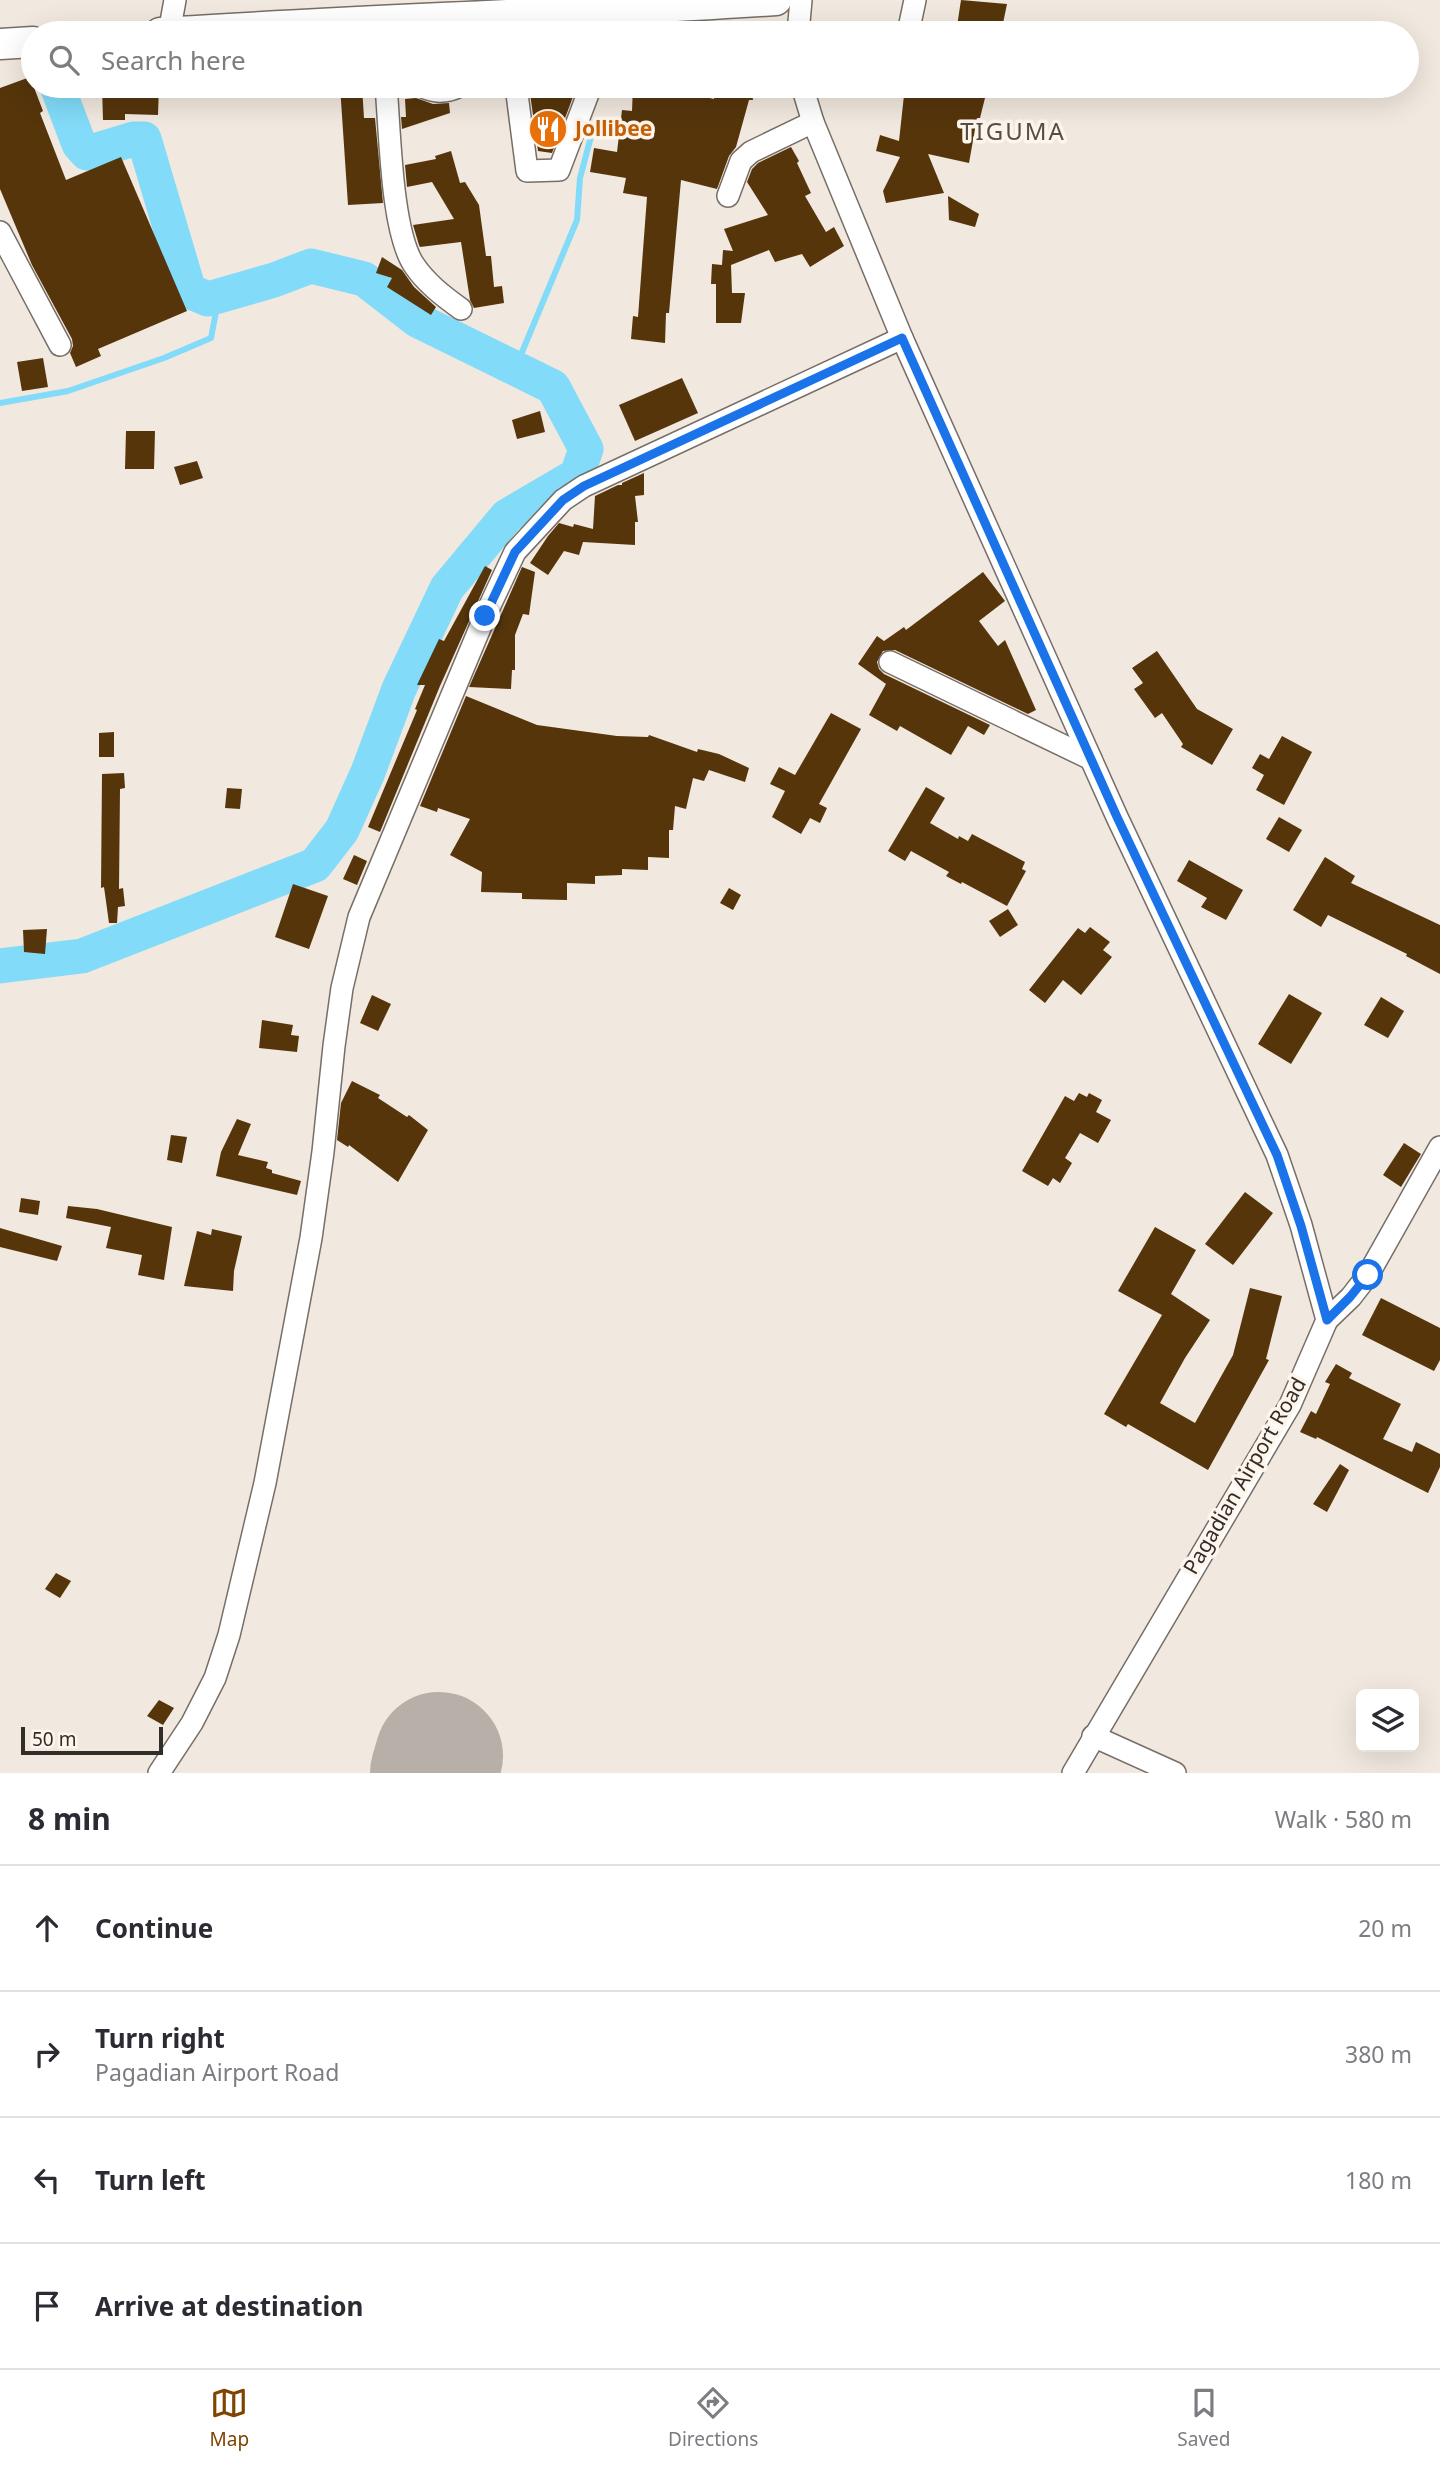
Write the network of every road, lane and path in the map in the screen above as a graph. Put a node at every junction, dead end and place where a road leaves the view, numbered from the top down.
1 (175, 0) edge
2 (776, 0) edge
3 (801, 0) edge
4 (915, 0) edge
5 (554, 7) edge
6 (171, 21) edge
7 (508, 21) edge
8 (599, 21) edge
9 (610, 21) edge
10 (800, 21) edge
11 (911, 21) edge
12 (21, 42) edge
13 (0, 44) edge
14 (387, 98) edge
15 (518, 98) edge
16 (586, 98) edge
17 (806, 98) edge
18 (813, 122) junction
19 (728, 196) dead end
20 (0, 232) edge
21 (461, 309) dead end
22 (902, 338) junction
23 (60, 345) dead end
24 (890, 662) dead end
25 (1091, 760) junction
26 (1440, 1147) edge
27 (1327, 1320) junction
28 (1093, 1736) junction
29 (159, 1773) edge
30 (1073, 1773) edge
31 (1175, 1773) edge

1 - 6 street
2 - 9 highway
3 - 10 street
4 - 11 street
5 - 7 highway
5 - 8 highway
12 - 13 highway
14 - 21 street
15 - 16 street
17 - 18 street
18 - 19 street
18 - 22 street
20 - 23 street
22 - 25 street
22 - 29 street
24 - 25 street
25 - 27 street
26 - 27 street
27 - 28 street, Pagadian Airport Road
28 - 30 street, Pagadian Airport Road
28 - 31 street

